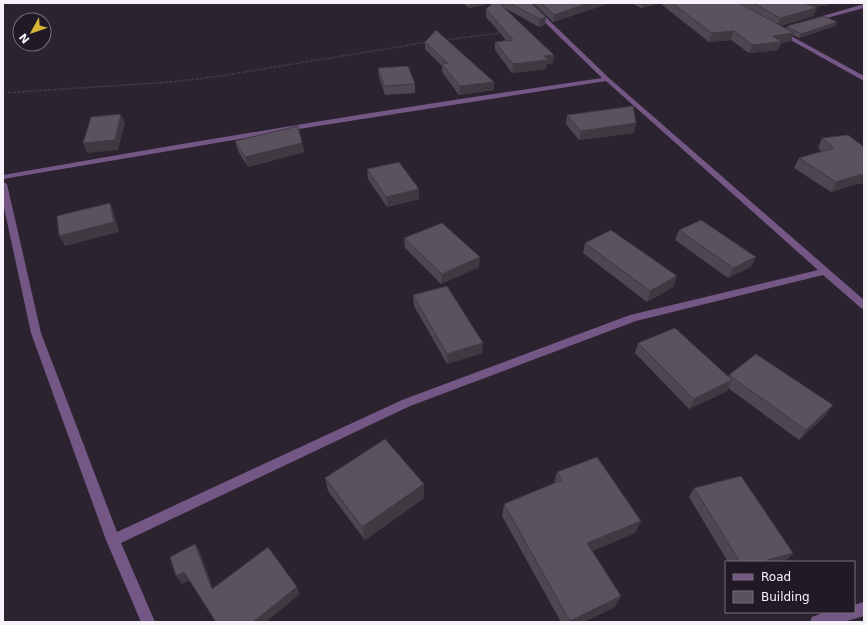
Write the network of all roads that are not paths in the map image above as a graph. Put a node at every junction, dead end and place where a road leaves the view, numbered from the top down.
1 (528, 3) edge
2 (864, 6) edge
3 (805, 22) edge
4 (784, 28) edge
5 (607, 79) junction
6 (864, 79) edge
7 (3, 177) edge
8 (3, 184) edge
9 (824, 272) junction
10 (864, 306) edge
11 (113, 540) junction
12 (850, 613) edge
13 (148, 622) edge
14 (817, 622) edge

1 - 5 street
2 - 3 street
4 - 6 street
5 - 7 street
5 - 9 street
8 - 11 street
9 - 10 street
9 - 11 street
11 - 13 street
12 - 14 street

